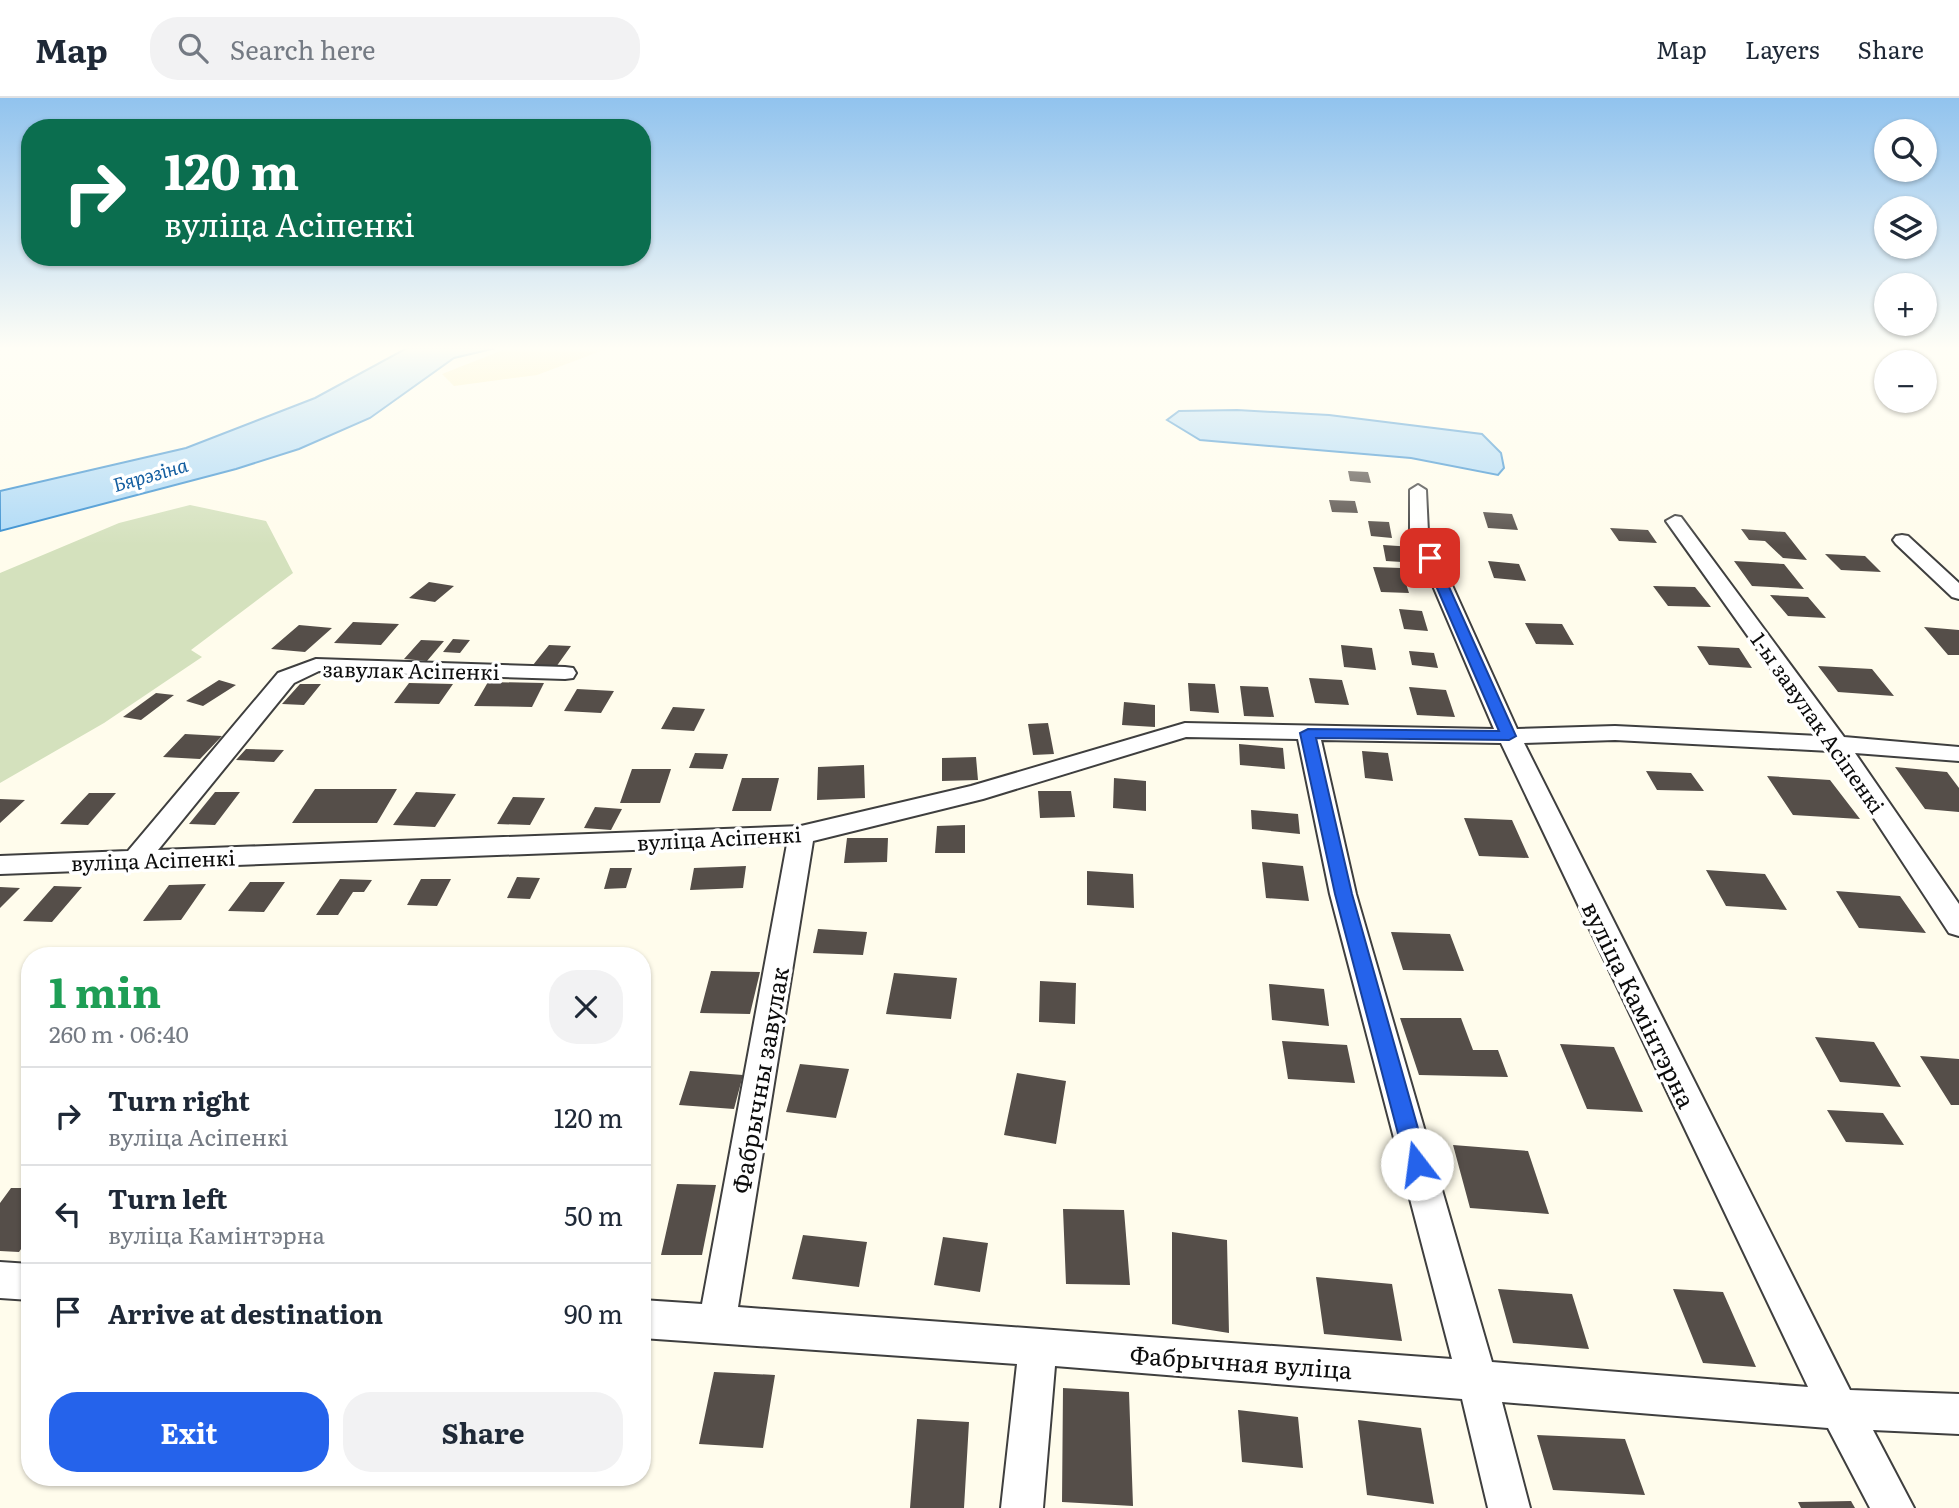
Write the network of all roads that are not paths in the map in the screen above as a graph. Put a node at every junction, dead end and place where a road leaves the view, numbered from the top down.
1 (1418, 490) dead end
2 (1675, 521) dead end
3 (1902, 540) dead end
4 (1959, 593) edge
5 (565, 673) dead end
6 (1308, 733) junction
7 (1509, 736) junction
8 (1837, 744) junction
9 (1959, 754) edge
10 (802, 835) junction
11 (135, 860) junction
12 (0, 865) edge
13 (1959, 926) edge
14 (0, 1280) edge
15 (21, 1281) edge
16 (651, 1320) edge
17 (717, 1324) junction
18 (1038, 1346) junction
19 (1477, 1379) junction
20 (1839, 1409) junction
21 (1959, 1414) edge
22 (1023, 1508) edge
23 (1509, 1508) edge
24 (1893, 1508) edge

1 - 7 street, вуліца Камінтэрна
2 - 8 street, 1-ы завулак Асіпенкі
3 - 4 street
5 - 11 street, завулак Асіпенкі
6 - 7 street, вуліца Асіпенкі
6 - 10 street, вуліца Асіпенкі
6 - 19 street
7 - 8 street, вуліца Асіпенкі
7 - 20 street, вуліца Камінтэрна
8 - 9 street, вуліца Асіпенкі
8 - 13 street, 1-ы завулак Асіпенкі
10 - 11 street, вуліца Асіпенкі
10 - 17 street, Фабрычны завулак
11 - 12 street, вуліца Асіпенкі
14 - 15 street
16 - 17 street, Фабрычная вуліца
17 - 18 street, Фабрычная вуліца
18 - 19 street, Фабрычная вуліца
18 - 22 street
19 - 20 street, Фабрычная вуліца
19 - 23 street
20 - 21 street, Фабрычная вуліца
20 - 24 street, вуліца Камінтэрна

